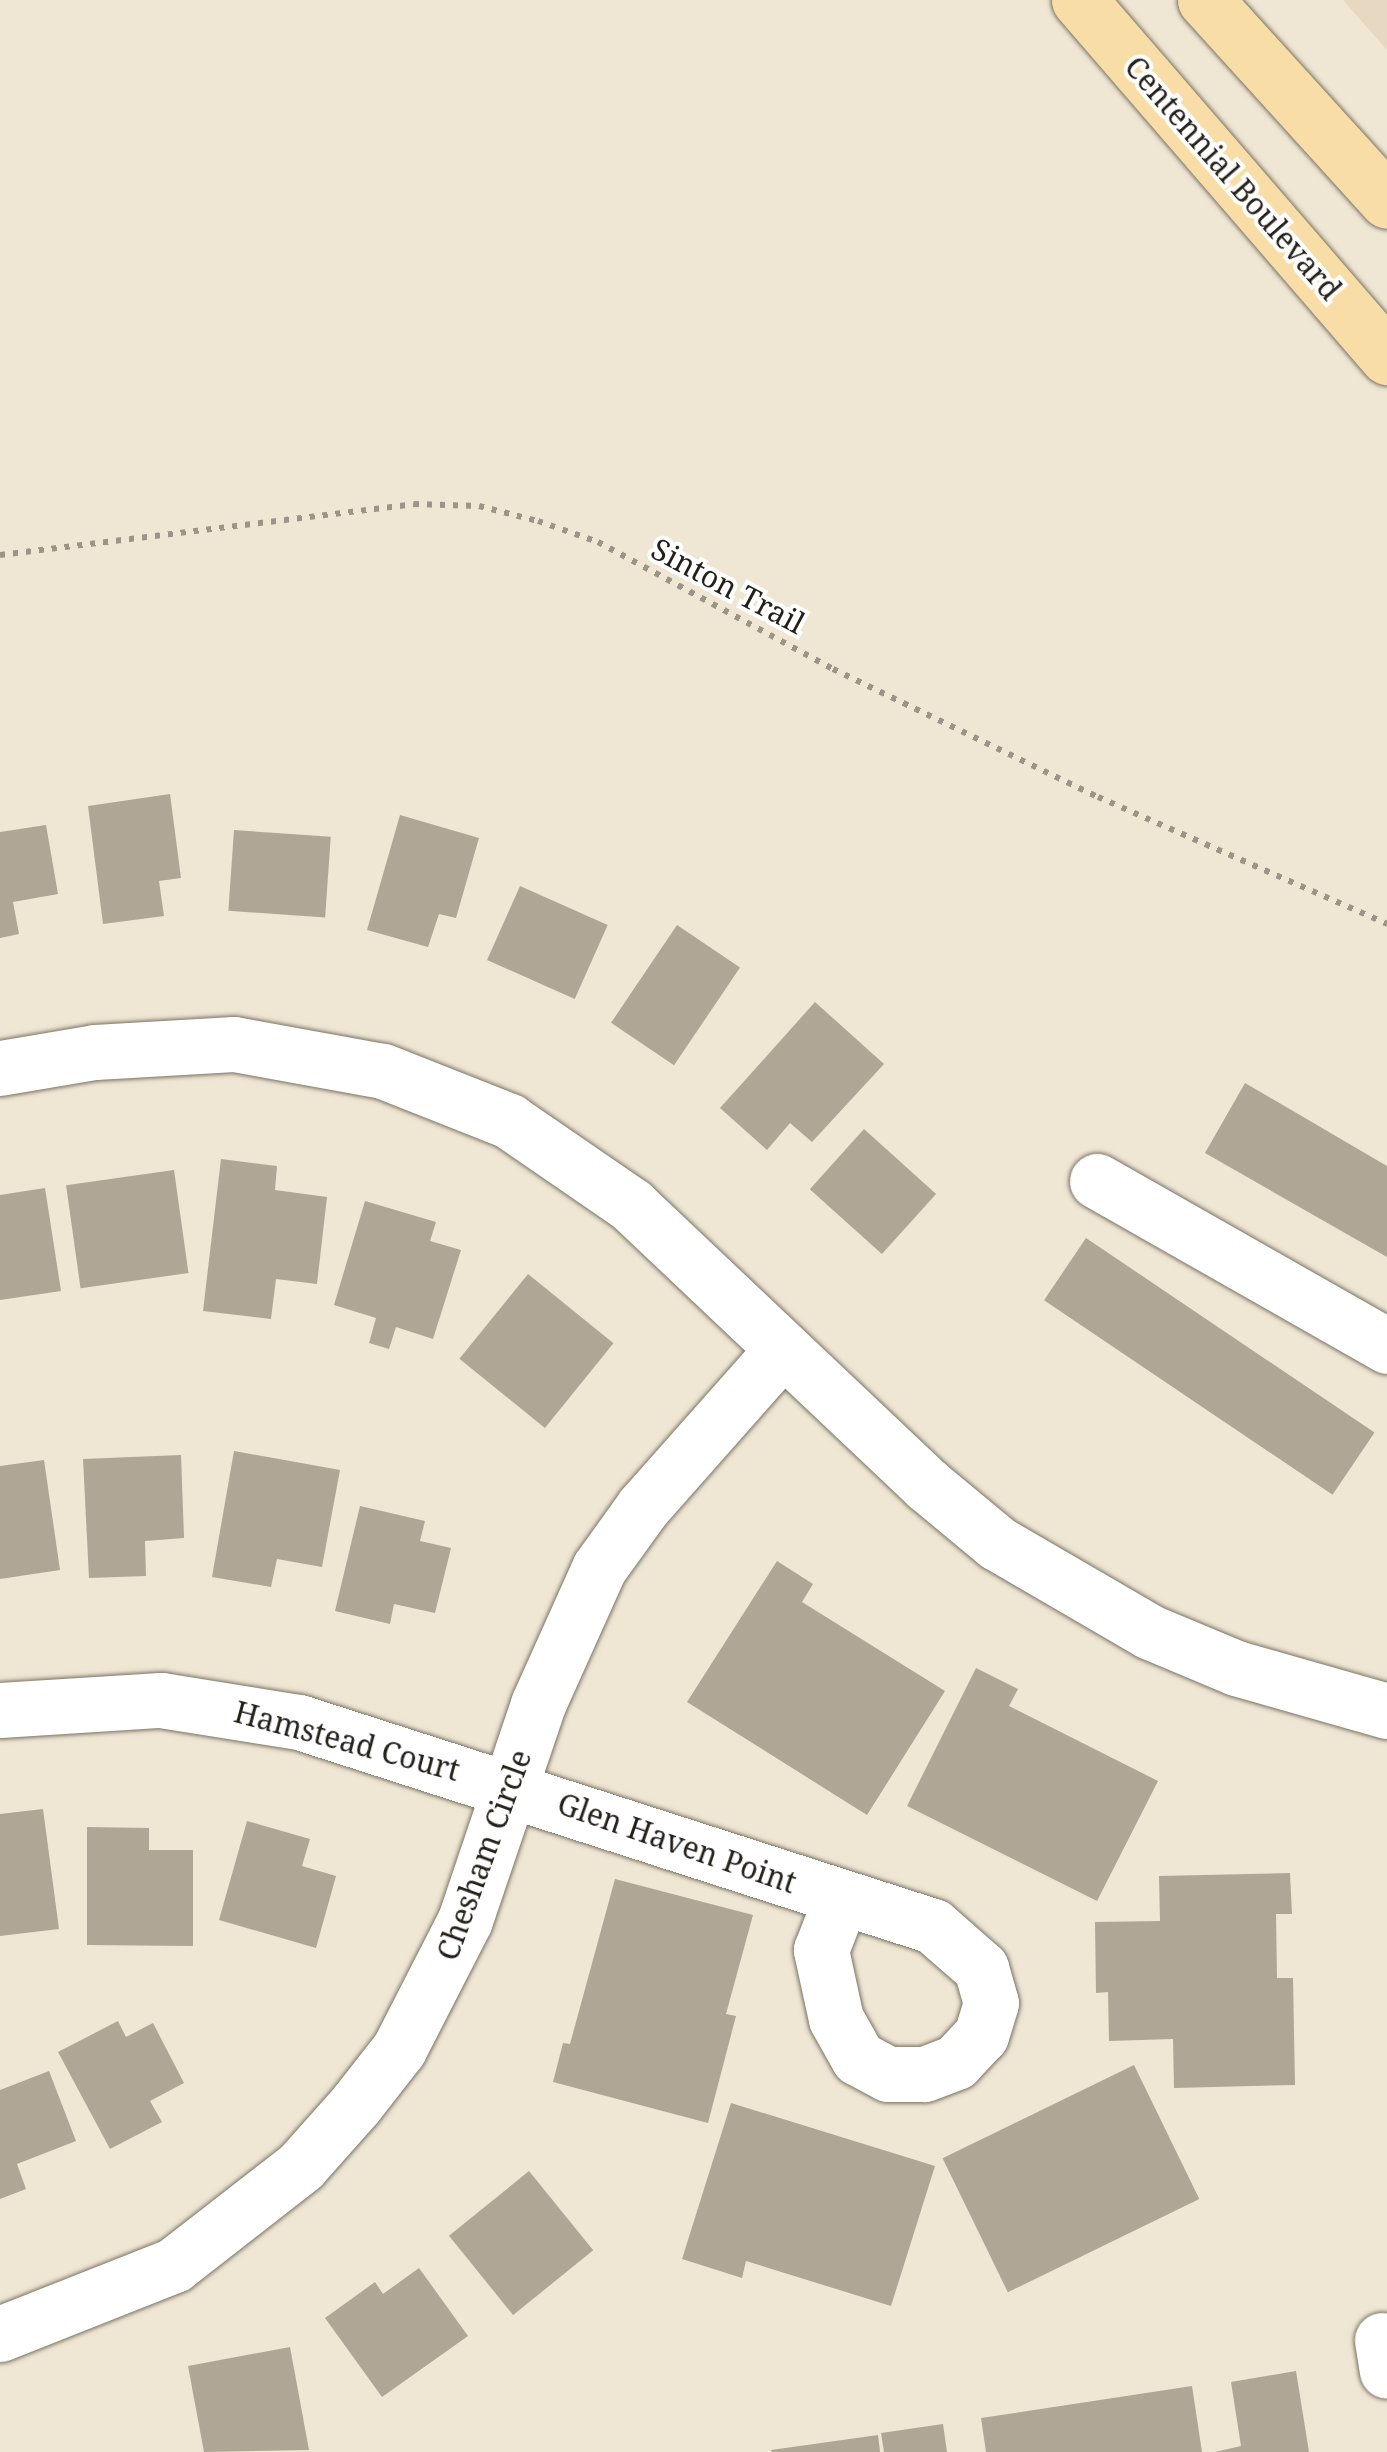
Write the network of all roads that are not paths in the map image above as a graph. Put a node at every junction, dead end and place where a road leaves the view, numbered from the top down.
1 (1079, 0) edge
2 (1205, 0) edge
3 (1387, 202) edge
4 (1387, 358) edge
5 (0, 1068) edge
6 (1098, 1181) dead end
7 (1387, 1346) edge
8 (782, 1350) junction
9 (0, 1710) edge
10 (1387, 1712) edge
11 (512, 1788) junction
12 (840, 1901) dead end
13 (0, 2334) edge

1 - 4 main road, Centennial Boulevard
2 - 3 main road
5 - 8 street
6 - 7 street
8 - 10 street
8 - 11 street, Chesham Circle
9 - 11 street, Hamstead Court
11 - 12 street, Glen Haven Point
11 - 13 street, Chesham Circle

